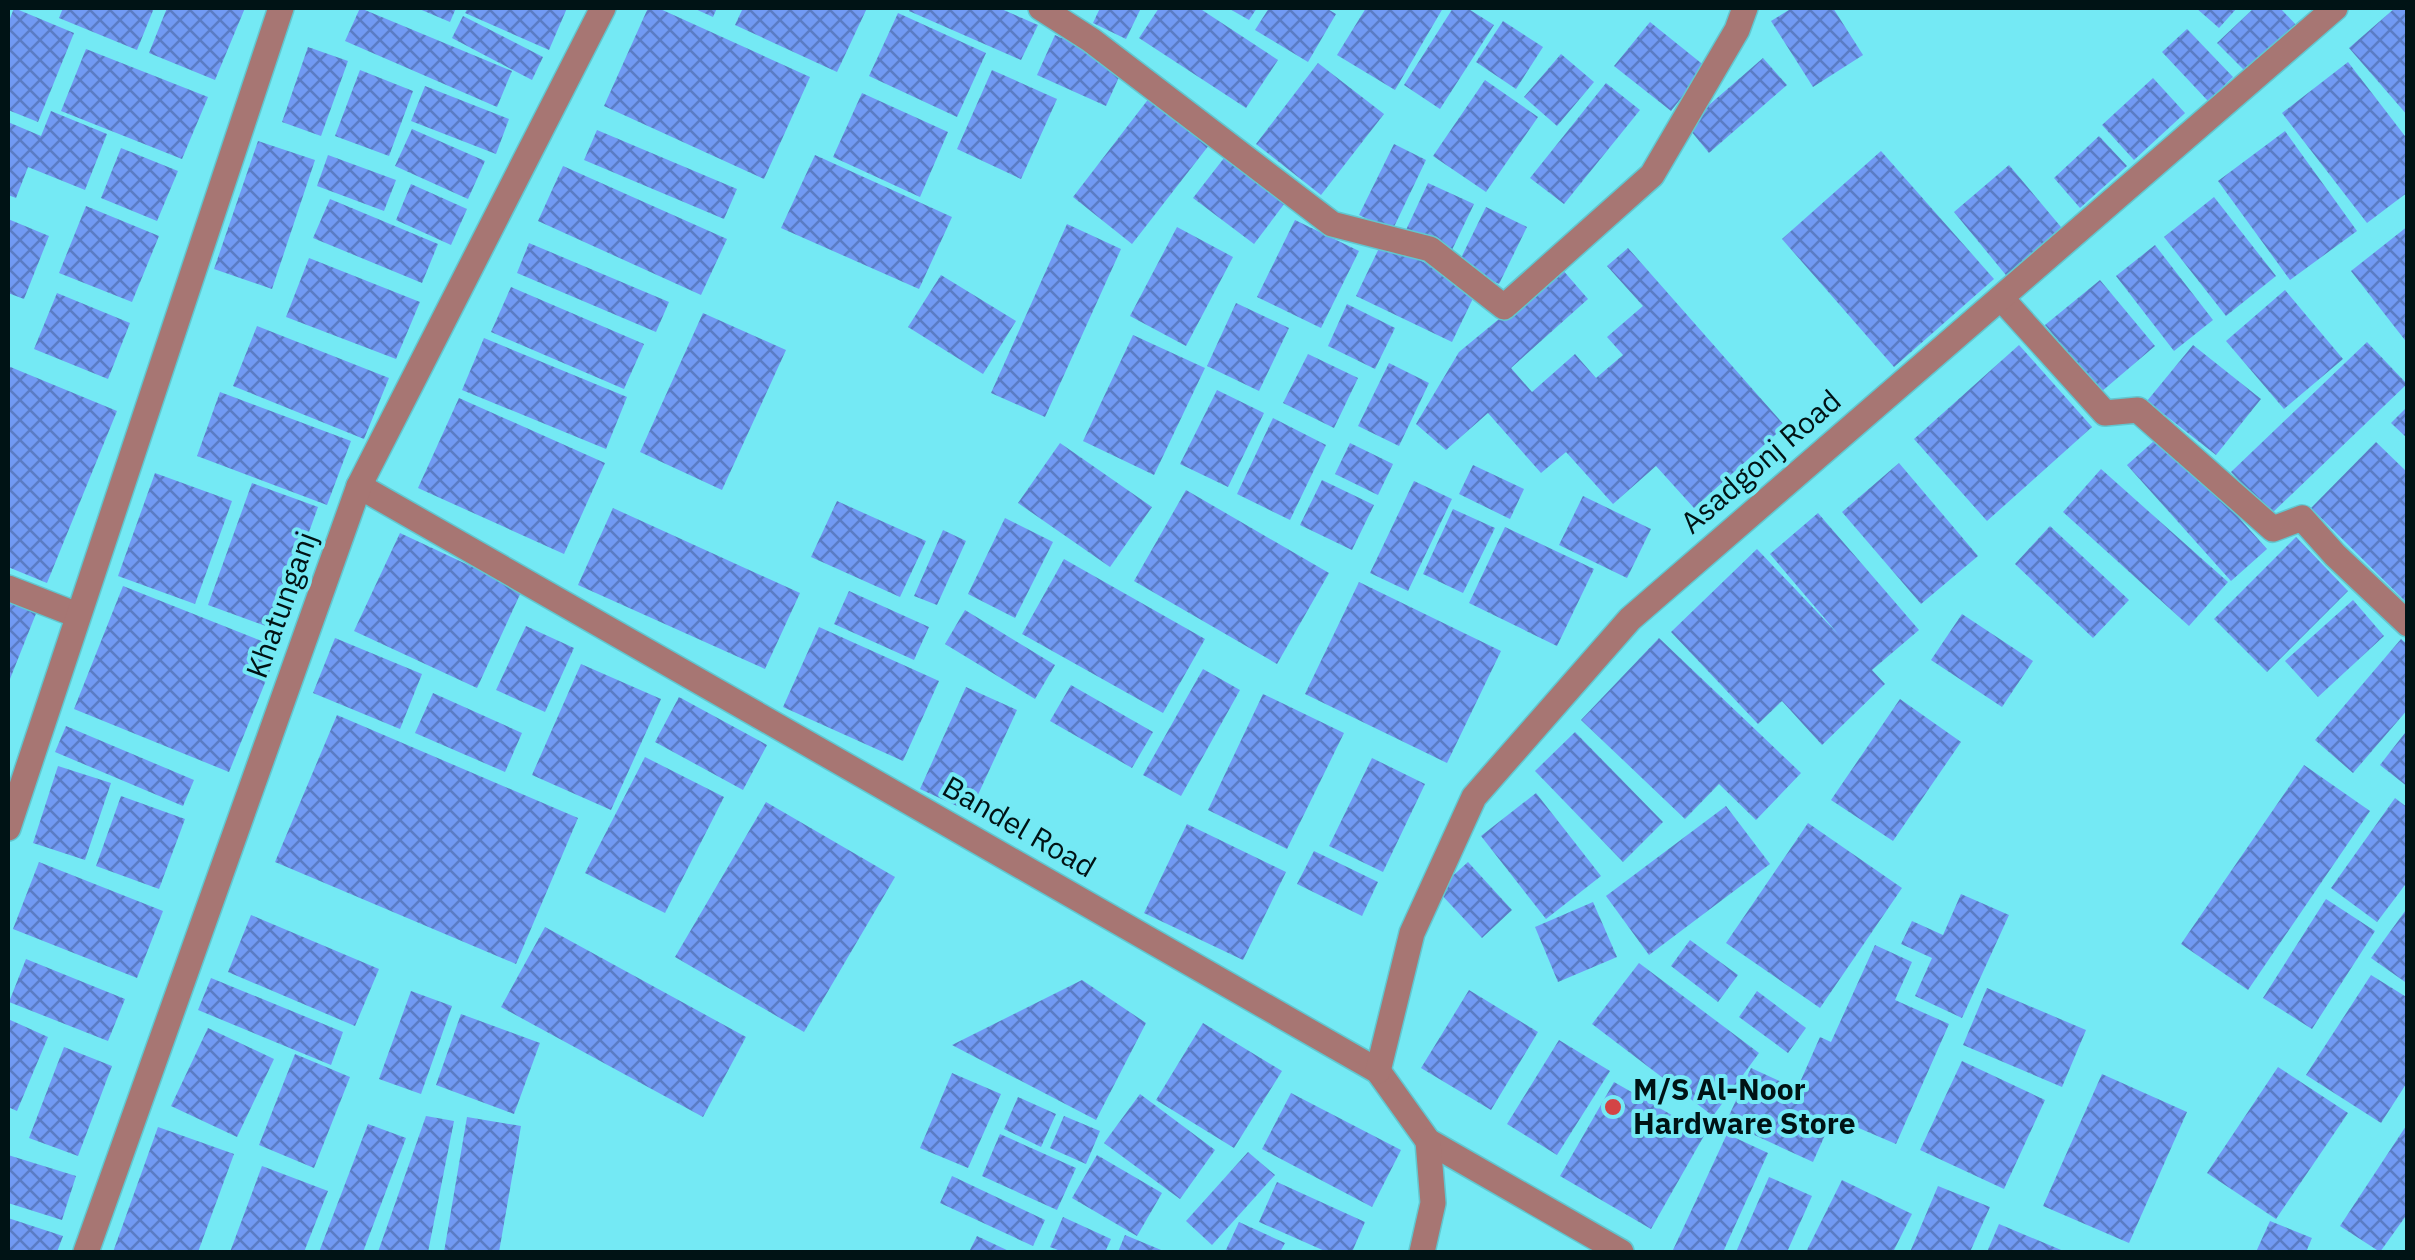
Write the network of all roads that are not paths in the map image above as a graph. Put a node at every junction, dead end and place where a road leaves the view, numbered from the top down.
1 (281, 8) edge
2 (603, 8) edge
3 (1041, 8) edge
4 (1744, 8) edge
5 (2334, 8) edge
6 (2000, 298) junction
7 (359, 486) junction
8 (8, 588) edge
9 (78, 615) junction
10 (2408, 624) edge
11 (8, 828) edge
12 (1378, 1071) junction
13 (1428, 1142) junction
14 (86, 1252) edge
15 (1422, 1252) edge
16 (1620, 1252) edge

1 - 9 street
2 - 7 street, Khatunganj
3 - 4 street
5 - 6 street, Asadgonj Road
6 - 10 street
6 - 12 street, Asadgonj Road
7 - 12 street, Bandel Road
7 - 14 street, Khatunganj
8 - 9 street
9 - 11 street
12 - 13 street, Bandel Road
13 - 15 street
13 - 16 street, Bandel Road

